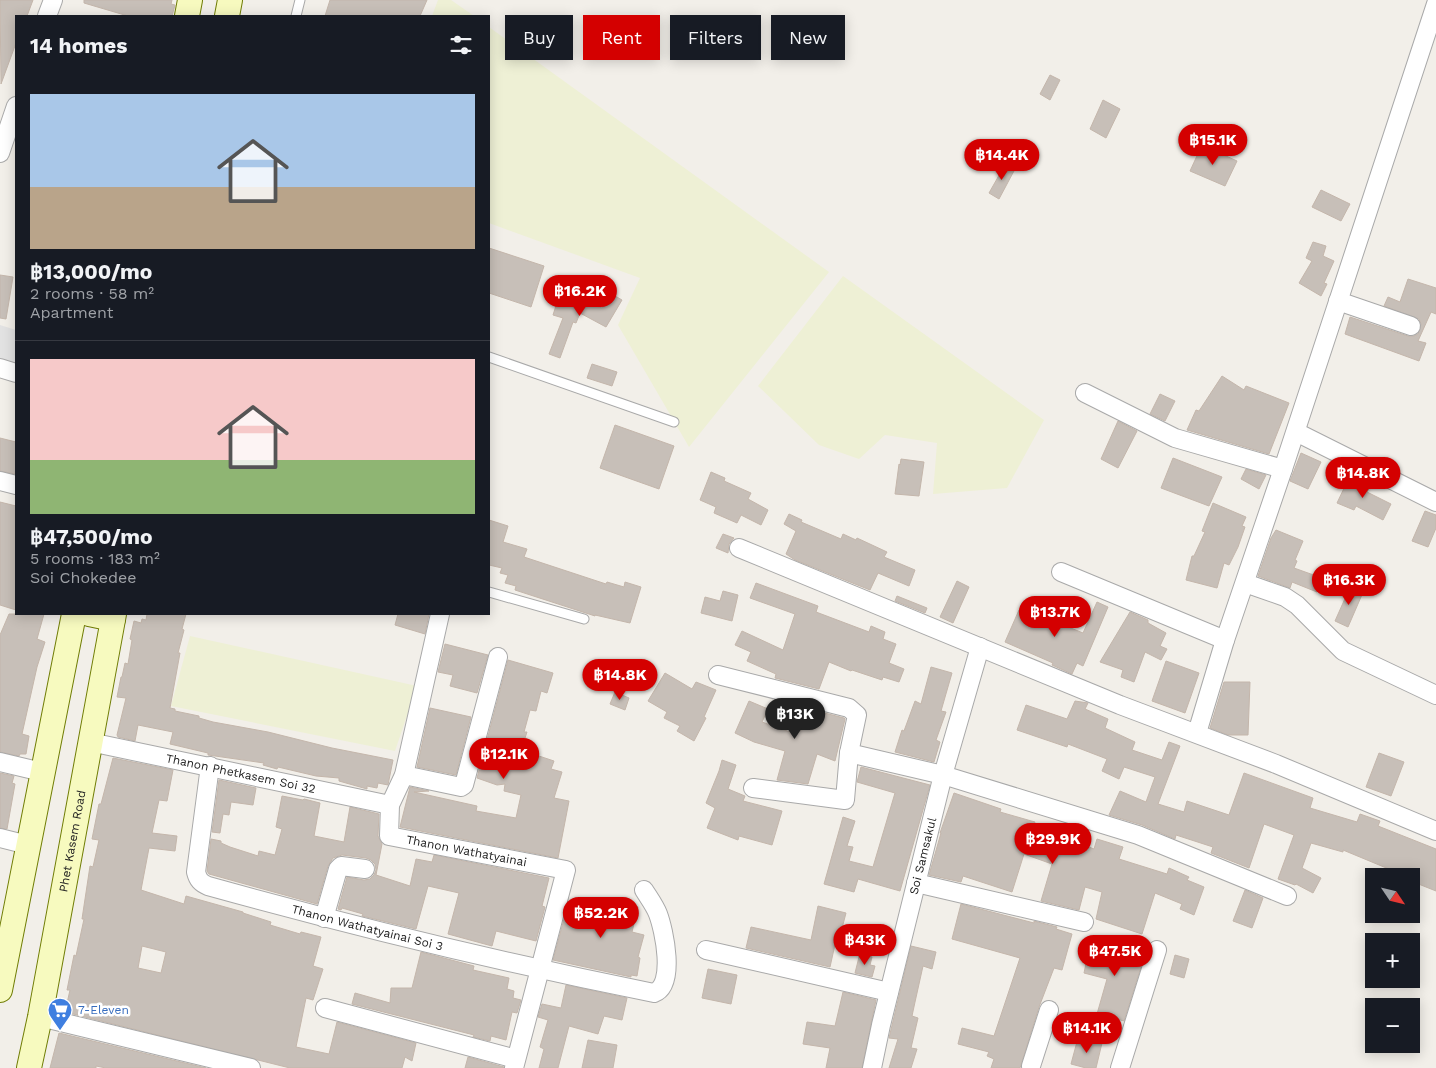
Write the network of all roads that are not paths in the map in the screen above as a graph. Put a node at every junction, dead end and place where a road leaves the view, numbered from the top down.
1 (53, 0) edge
2 (190, 0) edge
3 (230, 0) edge
4 (300, 0) edge
5 (1436, 4) edge
6 (47, 15) edge
7 (187, 15) edge
8 (227, 15) edge
9 (296, 15) edge
10 (15, 109) edge
11 (0, 153) edge
12 (1338, 301) junction
13 (1412, 326) dead end
14 (490, 357) edge
15 (0, 368) edge
16 (15, 373) edge
17 (1085, 393) dead end
18 (674, 422) dead end
19 (1296, 432) junction
20 (1283, 469) junction
21 (0, 481) edge
22 (15, 485) edge
23 (1436, 502) edge
24 (739, 548) dead end
25 (1061, 572) dead end
26 (1245, 582) junction
27 (490, 592) edge
28 (74, 615) edge
29 (102, 615) edge
30 (440, 615) edge
31 (114, 616) edge
32 (584, 619) dead end
33 (1225, 640) junction
34 (980, 647) junction
35 (498, 657) dead end
36 (718, 675) dead end
37 (1436, 696) edge
38 (1197, 733) junction
39 (90, 742) junction
40 (849, 753) junction
41 (0, 762) edge
42 (210, 766) junction
43 (42, 772) junction
44 (404, 775) junction
45 (943, 775) junction
46 (753, 788) dead end
47 (390, 806) junction
48 (1436, 831) edge
49 (0, 838) edge
50 (28, 845) junction
51 (365, 869) dead end
52 (916, 883) junction
53 (644, 890) dead end
54 (1287, 896) dead end
55 (324, 918) junction
56 (1084, 922) dead end
57 (5, 936) edge
58 (706, 950) dead end
59 (1157, 950) dead end
60 (540, 970) junction
61 (0, 990) edge
62 (889, 992) junction
63 (325, 1008) dead end
64 (1050, 1010) dead end
65 (40, 1017) junction
66 (515, 1064) edge
67 (1034, 1067) edge
68 (29, 1068) edge
69 (251, 1068) edge
70 (872, 1068) edge
71 (1120, 1068) edge

1 - 6 street
2 - 7 main road
3 - 8 main road
4 - 9 lane
5 - 12 street
10 - 11 street
12 - 13 street
12 - 19 street
14 - 18 lane
15 - 16 street
17 - 20 street
19 - 20 street
19 - 23 street
20 - 26 street
21 - 22 street
24 - 34 street
25 - 33 street
26 - 33 street
26 - 37 street
27 - 32 lane
28 - 43 main road
29 - 31 main road
30 - 44 street, Thanon Wathatyainai
31 - 39 main road, Phet Kasem Road
33 - 38 street
34 - 38 street
34 - 45 street, Soi Samsakul
35 - 44 street
36 - 40 street
38 - 48 street
39 - 42 street, Thanon Phetkasem Soi 32
39 - 65 main road, Phet Kasem Road
40 - 45 street
40 - 46 street
41 - 43 street
42 - 47 street, Thanon Phetkasem Soi 32
42 - 55 street, Thanon Wathatyainai Soi 3
43 - 50 main road
44 - 47 street, Thanon Wathatyainai
45 - 52 street, Soi Samsakul
45 - 54 street
47 - 60 street, Thanon Wathatyainai
49 - 50 street
50 - 57 main road
51 - 55 street
52 - 56 street
52 - 62 street, Soi Samsakul
53 - 60 street, Thanon Wathatyainai Soi 3
55 - 60 street, Thanon Wathatyainai Soi 3
57 - 61 main road
58 - 62 street
59 - 71 street
60 - 66 street, Thanon Wathatyainai
62 - 70 street, Soi Samsakul
63 - 66 street
64 - 67 street
65 - 68 main road, Phet Kasem Road
65 - 69 street

